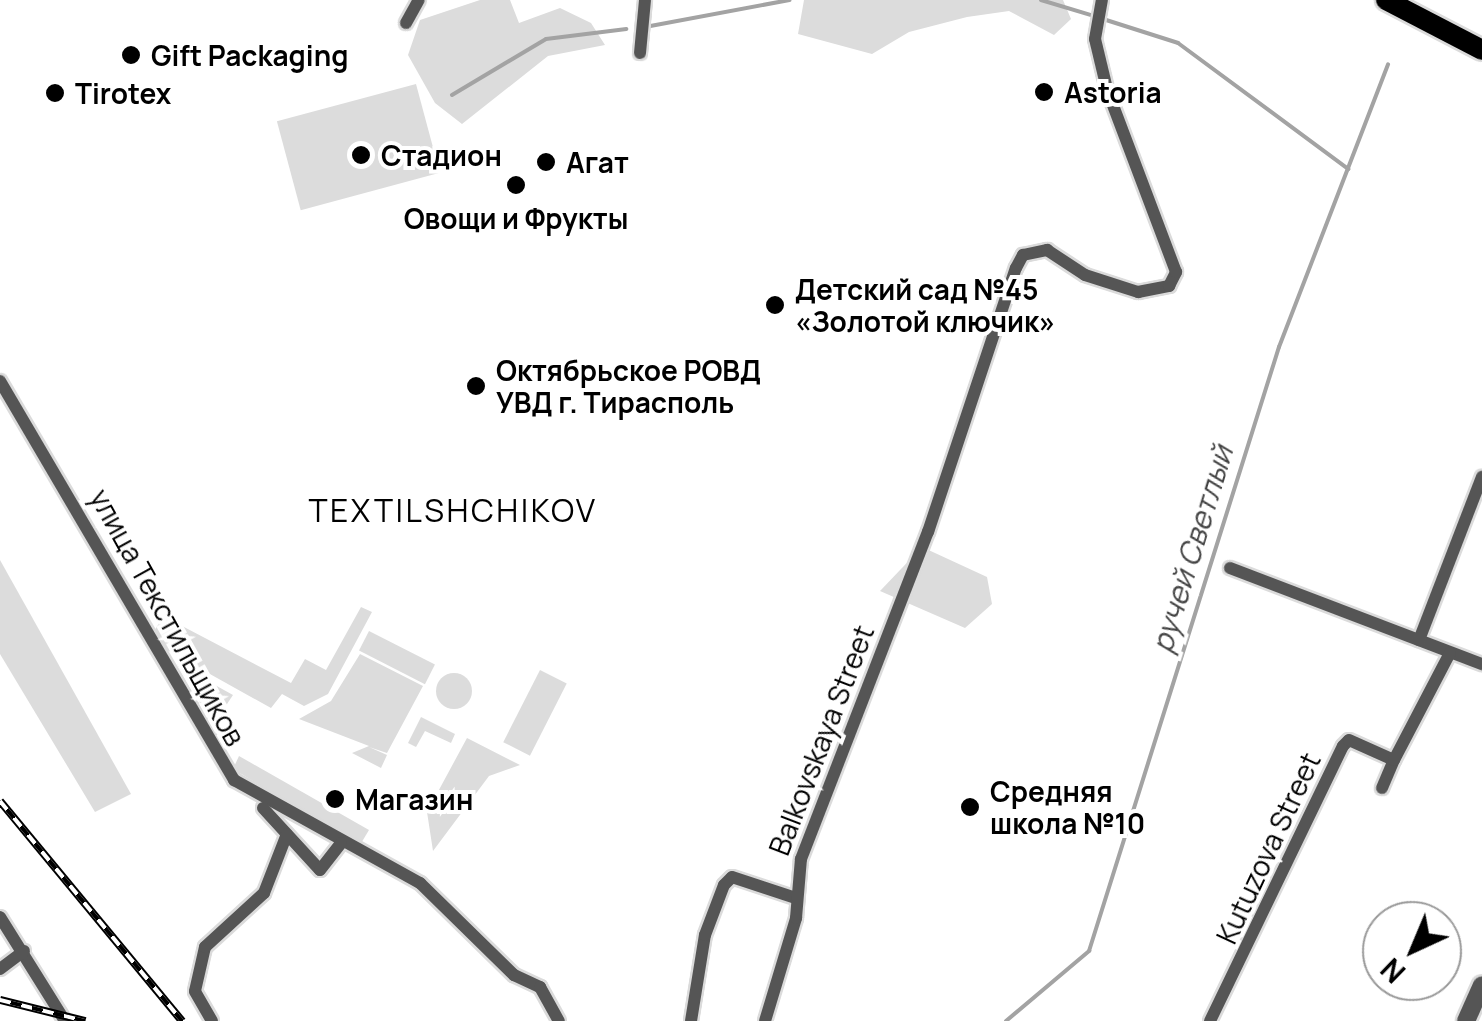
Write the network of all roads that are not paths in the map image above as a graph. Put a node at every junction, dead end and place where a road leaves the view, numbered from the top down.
1 (419, 0) edge
2 (645, 0) edge
3 (1386, 0) edge
4 (1101, 2) edge
5 (406, 22) dead end
6 (1482, 50) edge
7 (640, 53) dead end
8 (0, 382) edge
9 (1482, 477) edge
10 (1230, 568) dead end
11 (1419, 640) junction
12 (1450, 654) junction
13 (1482, 664) edge
14 (1394, 760) junction
15 (1382, 788) dead end
16 (254, 799) junction
17 (287, 834) junction
18 (342, 843) junction
19 (796, 898) junction
20 (0, 918) edge
21 (24, 951) junction
22 (0, 969) edge
23 (1482, 985) edge
24 (65, 1021) edge
25 (212, 1021) edge
26 (559, 1021) edge
27 (691, 1021) edge
28 (765, 1021) edge
29 (1210, 1021) edge
30 (1466, 1021) edge

1 - 5 street
2 - 7 street
3 - 6 main road
4 - 19 street, Balkovskaya Street
8 - 16 street, улица Текстильщиков
9 - 11 street
10 - 11 street
11 - 12 street
12 - 13 street
12 - 14 street
14 - 15 street
14 - 29 street, Kutuzova Street
16 - 17 street
16 - 18 street, улица Текстильщиков
17 - 18 street
17 - 25 street
18 - 26 street, улица Текстильщиков
19 - 27 street
19 - 28 street, Balkovskaya Street
20 - 21 street
21 - 22 street
21 - 24 street
23 - 30 street

